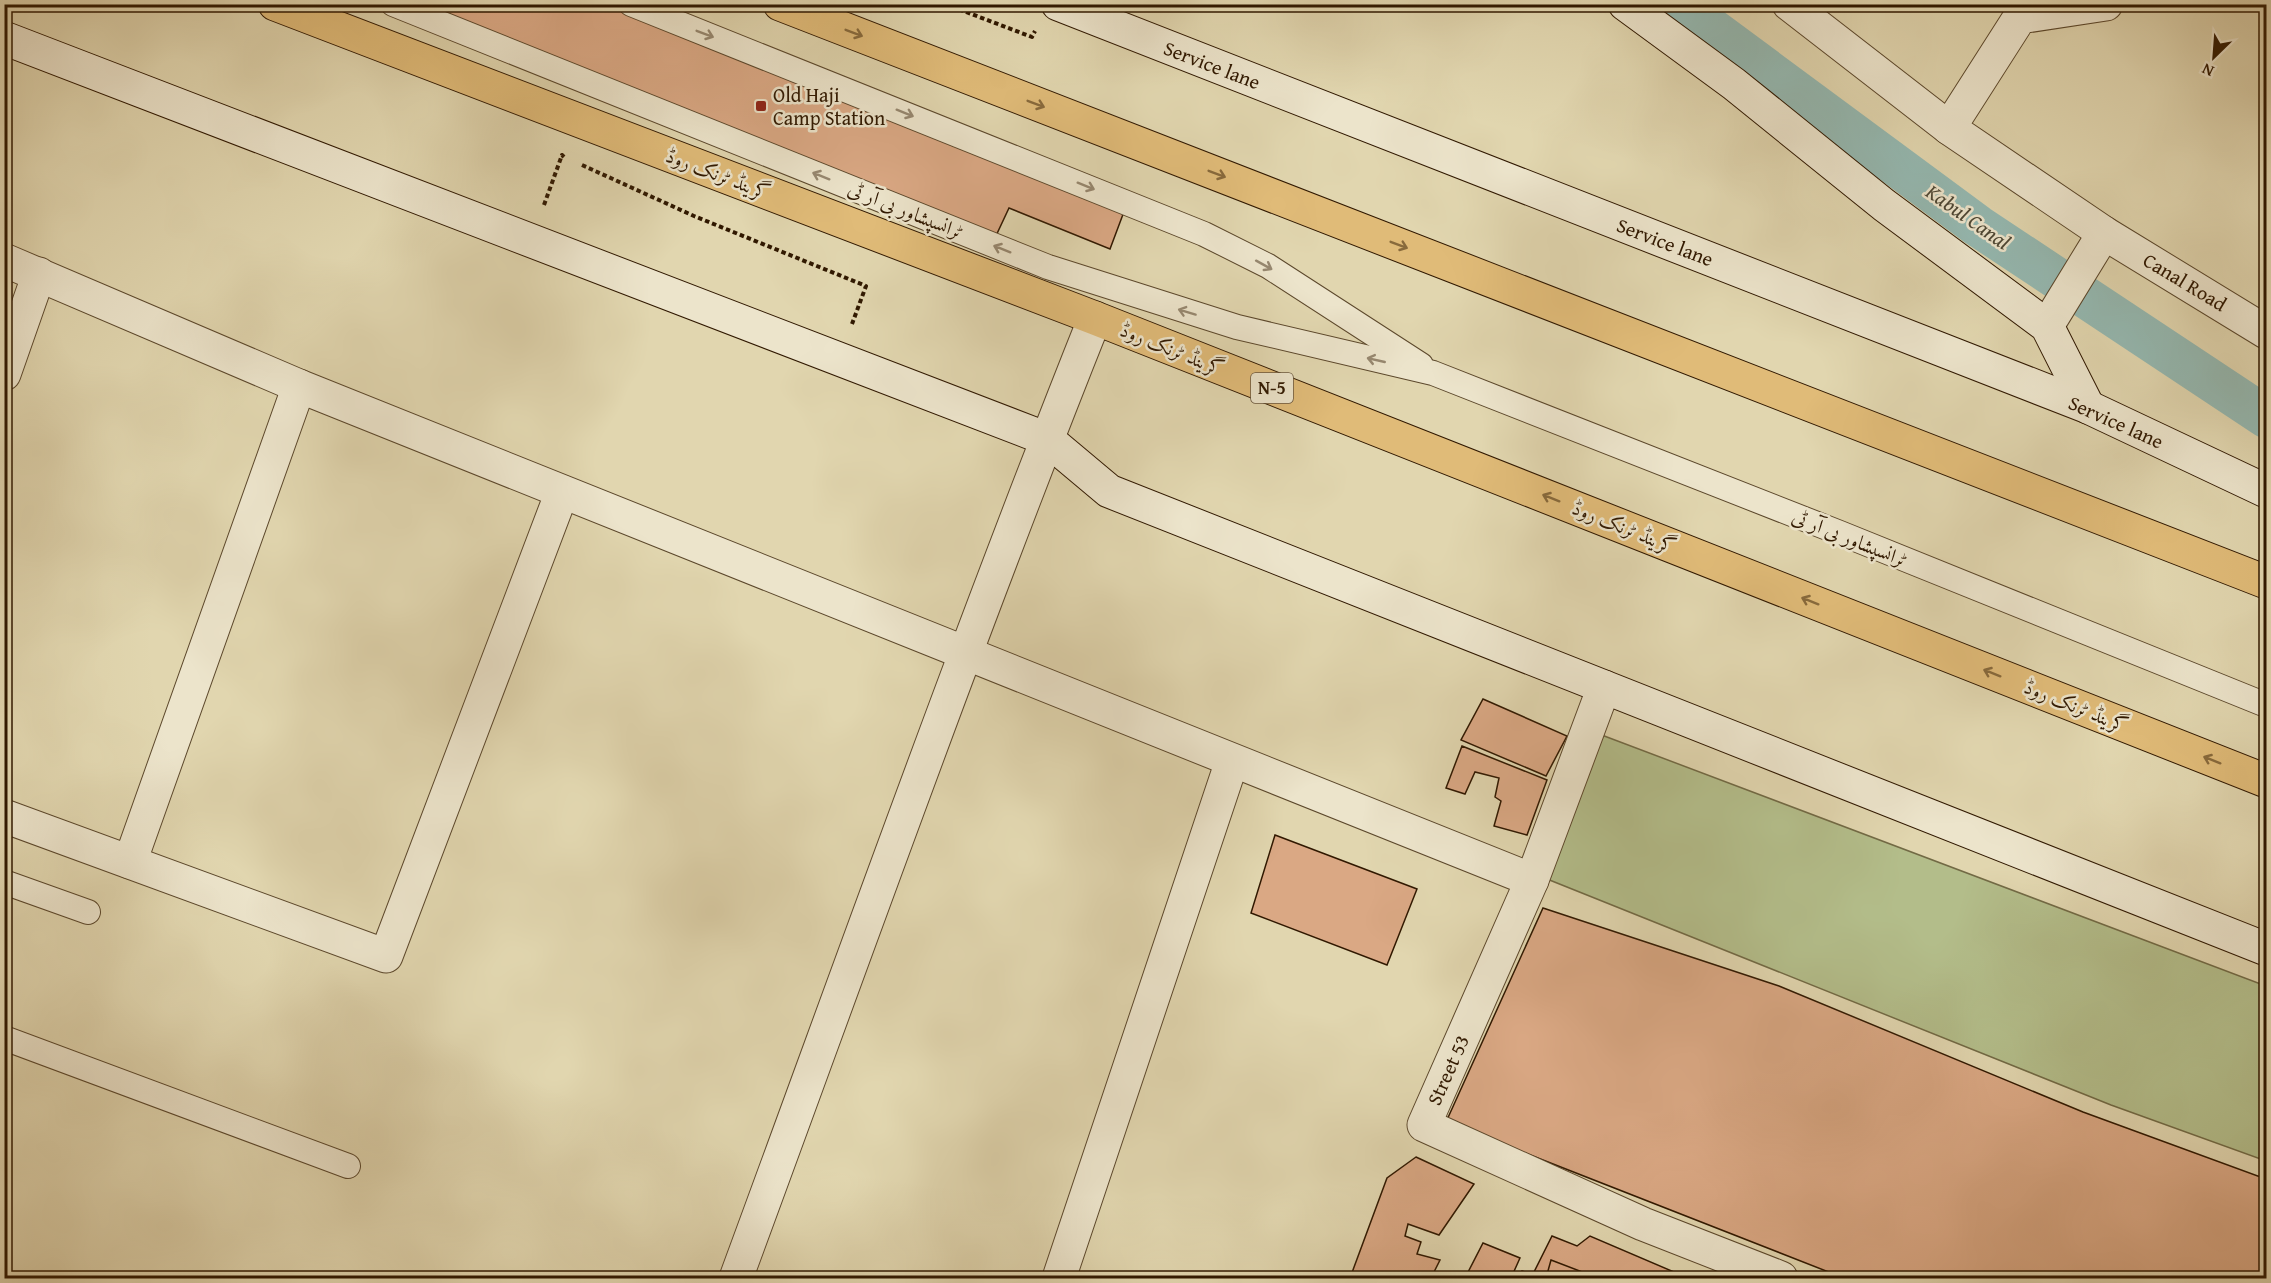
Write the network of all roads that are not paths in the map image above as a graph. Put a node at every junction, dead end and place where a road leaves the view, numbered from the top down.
1 (274, 4) edge
2 (393, 4) edge
3 (631, 4) edge
4 (780, 4) edge
5 (1058, 4) edge
6 (1625, 4) edge
7 (1789, 4) edge
8 (2106, 4) edge
9 (4, 38) edge
10 (1949, 128) junction
11 (2098, 244) junction
12 (4, 260) edge
13 (39, 274) junction
14 (2054, 314) junction
15 (1095, 318) junction
16 (2266, 332) edge
17 (1433, 373) junction
18 (4, 374) edge
19 (299, 386) junction
20 (2088, 407) junction
21 (1047, 439) junction
22 (2266, 490) edge
23 (562, 492) junction
24 (2266, 582) edge
25 (966, 654) junction
26 (1604, 687) junction
27 (2266, 705) edge
28 (1232, 761) junction
29 (2266, 782) edge
30 (4, 816) edge
31 (130, 862) junction
32 (1532, 880) junction
33 (4, 882) edge
34 (88, 912) dead end
35 (2266, 949) edge
36 (4, 1038) edge
37 (348, 1166) dead end
38 (736, 1278) edge
39 (1059, 1278) edge
40 (1781, 1278) edge

1 - 15 highway, گرینڈ ٹرنک روڈ / N-5
17 -> 2 lane, ٹرانسپشاور بی آر ٹی
3 -> 17 lane, ٹرانسپشاور بی آر ٹی
4 -> 24 highway
5 - 20 street, Service lane
6 - 14 street
7 - 10 street, Canal Road
8 - 10 street
9 - 21 street
10 - 11 street, Canal Road
11 - 14 street
11 - 16 street, Canal Road
12 - 13 street
13 - 18 street
13 - 19 street
14 - 20 street
15 - 21 street
29 -> 15 highway, گرینڈ ٹرنک روڈ / N-5
17 - 27 lane, ٹرانسپشاور بی آر ٹی
19 - 23 street
19 - 31 street
20 - 22 street, Service lane
21 - 25 street
21 - 26 street
23 - 25 street
23 - 31 street
25 - 28 street
25 - 38 street
26 - 32 street, Street 53
26 - 35 street
28 - 32 street
28 - 39 street
30 - 31 street
32 - 40 street, Street 53
33 - 34 lane
36 - 37 lane

